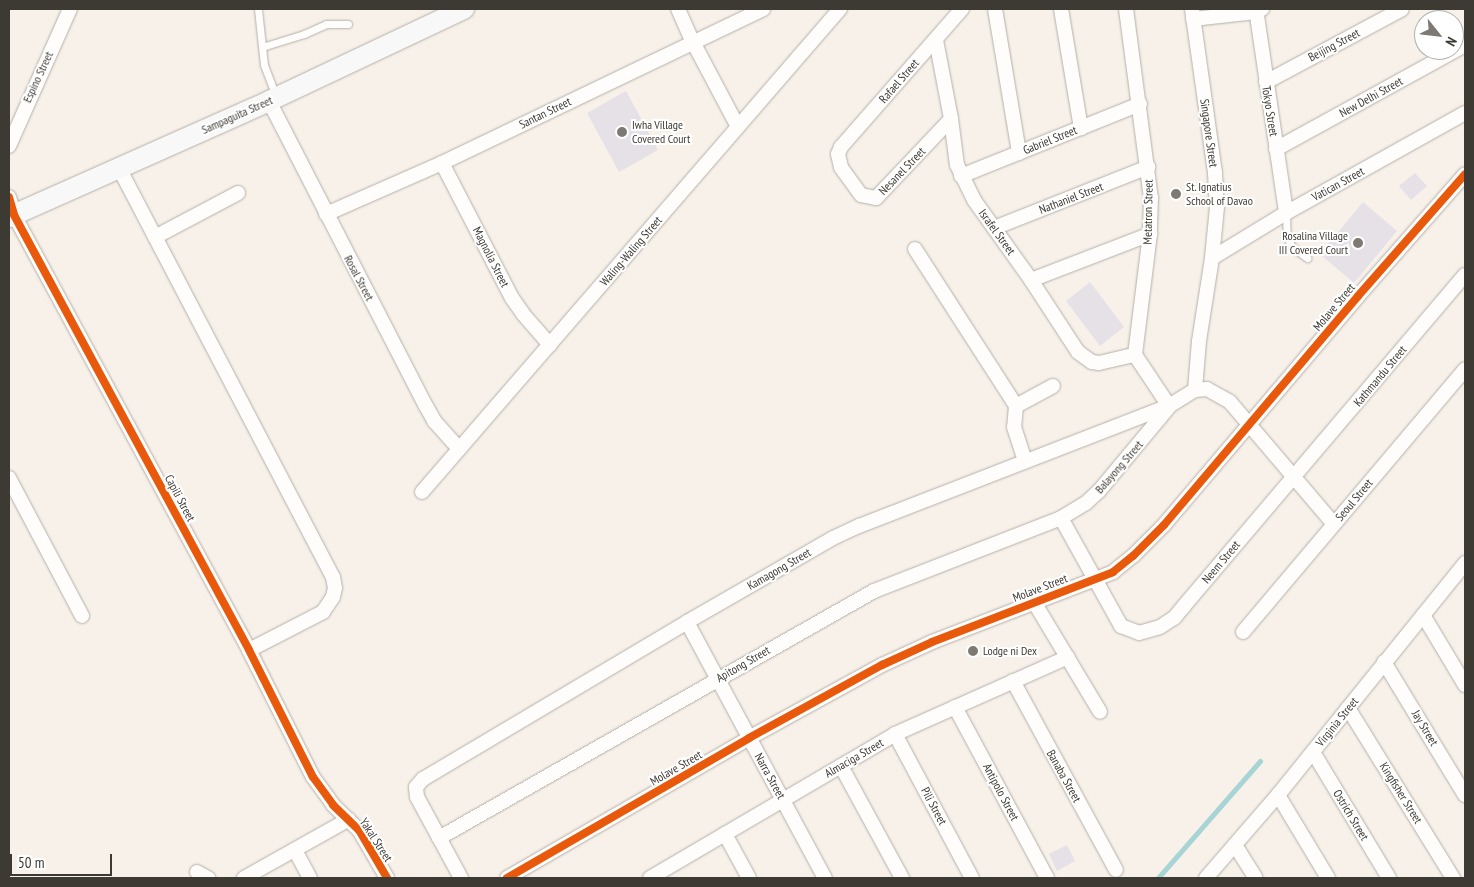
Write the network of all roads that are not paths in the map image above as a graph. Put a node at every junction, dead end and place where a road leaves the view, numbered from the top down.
1 (70, 9) edge
2 (258, 9) edge
3 (464, 9) edge
4 (678, 9) edge
5 (763, 9) edge
6 (840, 9) edge
7 (962, 9) edge
8 (995, 9) edge
9 (1061, 9) edge
10 (1126, 9) edge
11 (1402, 9) edge
12 (1258, 10) edge
13 (1193, 14) edge
14 (348, 24) dead end
15 (936, 40) junction
16 (693, 42) junction
17 (1465, 45) edge
18 (262, 47) junction
19 (1266, 82) junction
20 (273, 99) junction
21 (1140, 104) junction
22 (1465, 113) edge
23 (952, 119) junction
24 (738, 127) junction
25 (1081, 128) junction
26 (9, 146) edge
27 (1276, 149) junction
28 (1019, 153) junction
29 (838, 154) joint
30 (442, 163) junction
31 (118, 166) junction
32 (1148, 167) junction
33 (1465, 174) edge
34 (961, 176) junction
35 (238, 193) dead end
36 (11, 210) edge
37 (1286, 213) junction
38 (326, 214) junction
39 (994, 228) junction
40 (1150, 234) junction
41 (155, 237) junction
42 (915, 249) dead end
43 (1212, 258) junction
44 (1307, 258) dead end
45 (1465, 275) edge
46 (1032, 280) junction
47 (550, 345) junction
48 (1135, 356) junction
49 (1465, 369) edge
50 (1053, 386) dead end
51 (1195, 390) junction
52 (1016, 406) junction
53 (1169, 406) junction
54 (1250, 424) junction
55 (460, 449) junction
56 (1025, 461) junction
57 (1294, 476) junction
58 (9, 478) edge
59 (422, 492) dead end
60 (1061, 518) junction
61 (1334, 524) junction
62 (1461, 567) edge
63 (1094, 580) junction
64 (1465, 584) edge
65 (1034, 602) junction
66 (1423, 614) junction
67 (82, 616) dead end
68 (687, 622) junction
69 (1243, 632) dead end
70 (249, 650) junction
71 (1068, 658) junction
72 (1384, 662) junction
73 (717, 679) junction
74 (1013, 681) junction
75 (1465, 685) edge
76 (955, 707) junction
77 (1348, 708) junction
78 (1100, 712) dead end
79 (895, 734) junction
80 (749, 738) junction
81 (1313, 752) junction
82 (841, 766) junction
83 (324, 793) joint
84 (1278, 795) junction
85 (1465, 795) edge
86 (783, 800) junction
87 (349, 819) junction
88 (725, 834) junction
89 (439, 838) junction
90 (1235, 845) junction
91 (294, 850) junction
92 (1116, 870) dead end
93 (674, 872) edge
94 (244, 878) edge
95 (310, 878) edge
96 (387, 878) edge
97 (461, 878) edge
98 (507, 878) edge
99 (650, 878) edge
100 (749, 878) edge
101 (825, 878) edge
102 (902, 878) edge
103 (972, 878) edge
104 (1047, 878) edge
105 (1206, 878) edge
106 (1256, 878) edge
107 (1328, 878) edge
108 (1389, 878) edge
109 (1453, 878) edge

1 - 26 street, Espino Street
2 - 18 lane
3 - 20 street, Sampaguita Street
4 - 16 street
5 - 16 street, Santan Street
6 - 24 street, Waling-Waling Street
7 - 15 street, Rafael Street
8 - 28 street
9 - 25 street
10 - 21 street, Metatron Street
11 - 19 street, Beijing Street
12 - 13 street
12 - 19 street, Tokyo Street
13 - 43 street, Singapore Street
14 - 18 lane
15 - 23 street, Israfel Street
15 - 29 street, Rafael Street
16 - 24 street
16 - 30 street, Santan Street
17 - 27 street, New Delhi Street
18 - 20 lane
19 - 27 street, Tokyo Street
20 - 31 street, Sampaguita Street
20 - 38 street, Rosal Street
21 - 25 street, Gabriel Street
21 - 32 street, Metatron Street
22 - 37 street, Vatican Street
23 - 29 street, Nesanel Street
23 - 34 street, Israfel Street
24 - 47 street, Waling-Waling Street
25 - 28 street, Gabriel Street
27 - 37 street, Tokyo Street
28 - 34 street, Gabriel Street
30 - 38 street, Santan Street
30 - 47 street, Magnolia Street
31 - 36 street, Sampaguita Street
31 - 41 street
32 - 39 street, Nathaniel Street
32 - 40 street, Metatron Street
33 - 54 street, Molave Street
34 - 39 street, Israfel Street
35 - 41 street
36 - 70 street, Capili Street
37 - 43 street, Vatican Street
37 - 44 lane
38 - 55 street, Rosal Street
39 - 46 street, Israfel Street
40 - 46 street
40 - 48 street, Metatron Street
41 - 70 street
42 - 52 street
43 - 51 street, Singapore Street
45 - 57 street, Kathmandu Street
46 - 48 street, Israfel Street
47 - 55 street, Waling-Waling Street
48 - 53 street
49 - 61 street, Seoul Street
50 - 52 street
51 - 53 street
51 - 54 street
52 - 56 street
53 - 56 street, Kamagong Street
53 - 60 street, Balayong Street
54 - 57 street
54 - 63 street, Molave Street
55 - 59 street, Waling-Waling Street
56 - 68 street, Kamagong Street
57 - 61 street
57 - 63 street, Neem Street
58 - 67 street
60 - 63 street
60 - 73 street, Apitong Street
61 - 69 street, Seoul Street
62 - 64 street
62 - 66 street, Virginia Street
63 - 65 street, Molave Street
65 - 71 street
65 - 80 street, Molave Street
66 - 72 street, Virginia Street
66 - 75 street
68 - 73 street, Narra Street
68 - 89 street, Kamagong Street
70 - 83 street, Capili Street
71 - 74 street, Almaciga Street
71 - 78 street
72 - 77 street, Virginia Street
72 - 85 street, Jay Street
73 - 80 street, Narra Street
73 - 89 street, Apitong Street
74 - 76 street, Almaciga Street
74 - 92 street, Banaba Street
76 - 79 street, Almaciga Street
76 - 104 street, Antipolo Street
77 - 81 street, Virginia Street
77 - 109 street, Kingfisher Street
79 - 82 street, Almaciga Street
79 - 103 street, Pili Street
80 - 86 street, Narra Street
80 - 98 street, Molave Street
81 - 84 street, Virginia Street
81 - 108 street, Ostrich Street
82 - 86 street, Almaciga Street
82 - 102 street
83 - 87 street, Yakal Street
84 - 90 street, Virginia Street
84 - 107 street
86 - 88 street, Almaciga Street
86 - 101 street, Narra Street
87 - 91 street
87 - 96 street, Yakal Street
88 - 93 street, Almaciga Street
88 - 100 street
89 - 97 street
90 - 105 street, Virginia Street
90 - 106 street
91 - 94 street
91 - 95 street
93 - 99 street, Almaciga Street

